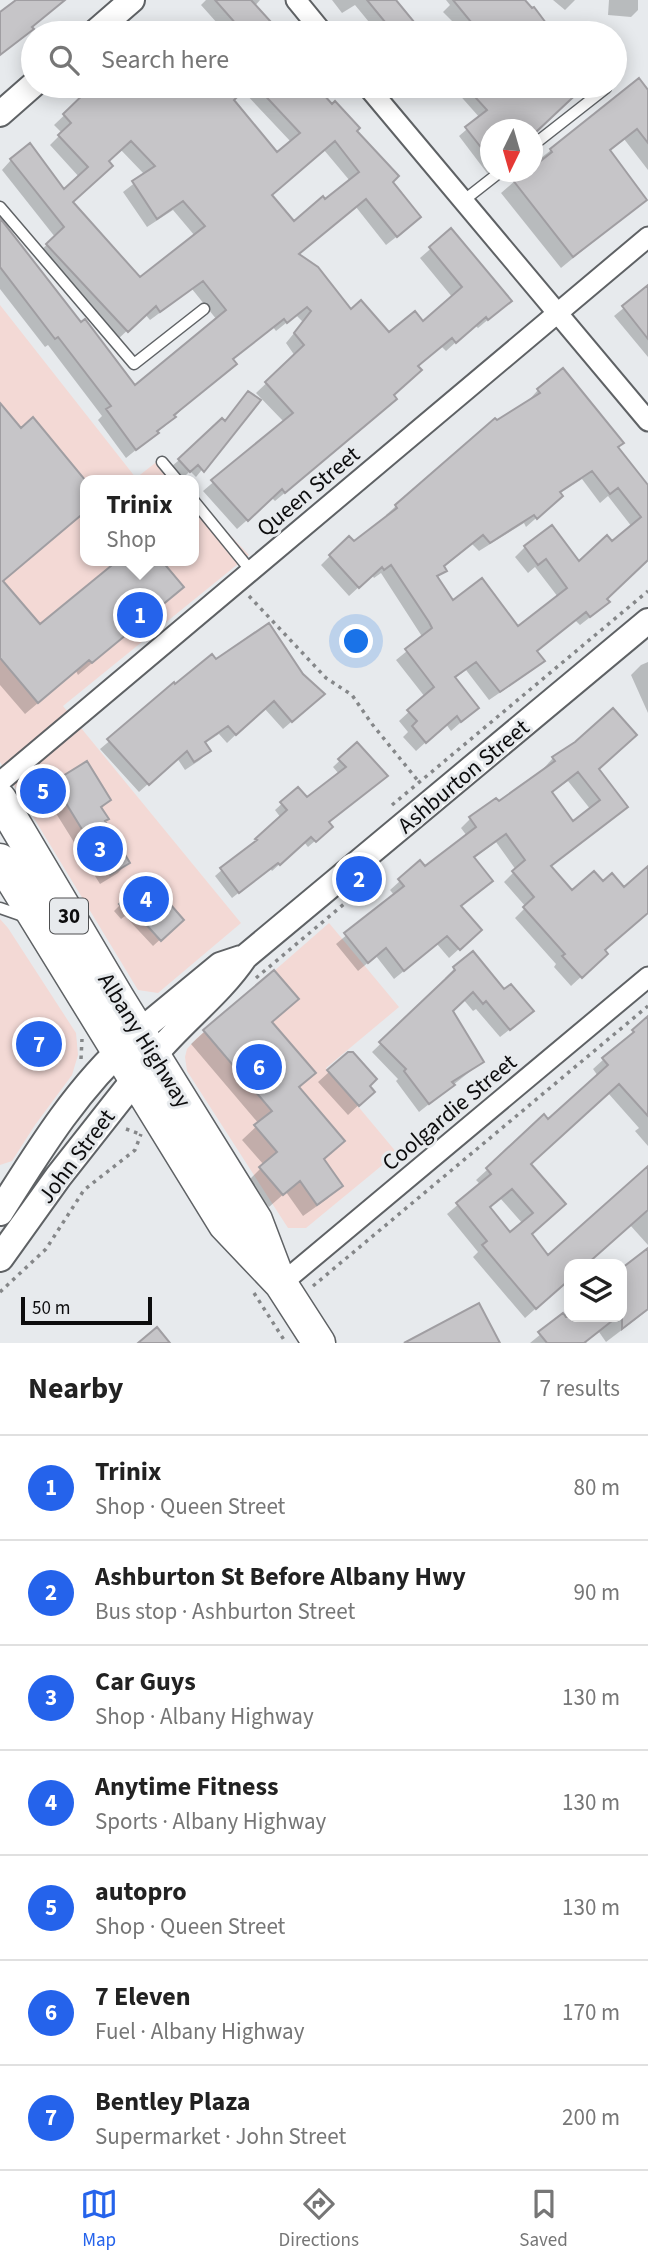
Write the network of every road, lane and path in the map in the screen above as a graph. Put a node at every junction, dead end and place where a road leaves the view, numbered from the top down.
1 (132, 0) edge
2 (296, 0) edge
3 (108, 21) edge
4 (313, 21) edge
5 (21, 96) edge
6 (377, 98) edge
7 (593, 98) edge
8 (0, 114) edge
9 (543, 138) edge
10 (487, 182) edge
11 (463, 201) junction
12 (0, 207) edge
13 (648, 237) edge
14 (204, 309) dead end
15 (557, 313) junction
16 (648, 421) edge
17 (162, 461) dead end
18 (173, 475) edge
19 (199, 510) edge
20 (244, 577) junction
21 (648, 591) edge
22 (648, 621) edge
23 (0, 782) edge
24 (419, 782) junction
25 (0, 799) edge
26 (388, 808) dead end
27 (0, 860) edge
28 (0, 908) edge
29 (39, 925) junction
30 (648, 977) edge
31 (648, 1006) edge
32 (137, 1046) junction
33 (134, 1080) junction
34 (126, 1129) dead end
35 (0, 1212) edge
36 (0, 1258) edge
37 (281, 1284) junction
38 (313, 1286) dead end
39 (0, 1292) edge
40 (319, 1343) edge

1 - 3 street
2 - 4 street
5 - 8 street
6 - 11 street
7 - 9 lane
10 - 11 lane
11 - 15 street
12 - 14 lane
13 - 15 street, Queen Street
15 - 16 street
15 - 20 street, Queen Street
17 - 18 lane
19 - 20 lane
20 - 23 street, Queen Street
20 - 24 path
21 - 24 path
22 - 32 street, Ashburton Street
24 - 26 path
25 - 32 highway, Albany Highway / 30
27 - 29 highway, Albany Highway / 30
28 - 29 lane
29 - 32 highway, Albany Highway / 30
30 - 37 street, Coolgardie Street
31 - 38 path
32 - 33 highway, Albany Highway / 30
32 - 35 main road, John Street
32 - 37 highway, Albany Highway / 30
33 - 36 main road, John Street
33 - 37 highway, Albany Highway / 30
34 - 39 path
37 - 40 highway, Albany Highway / 30

